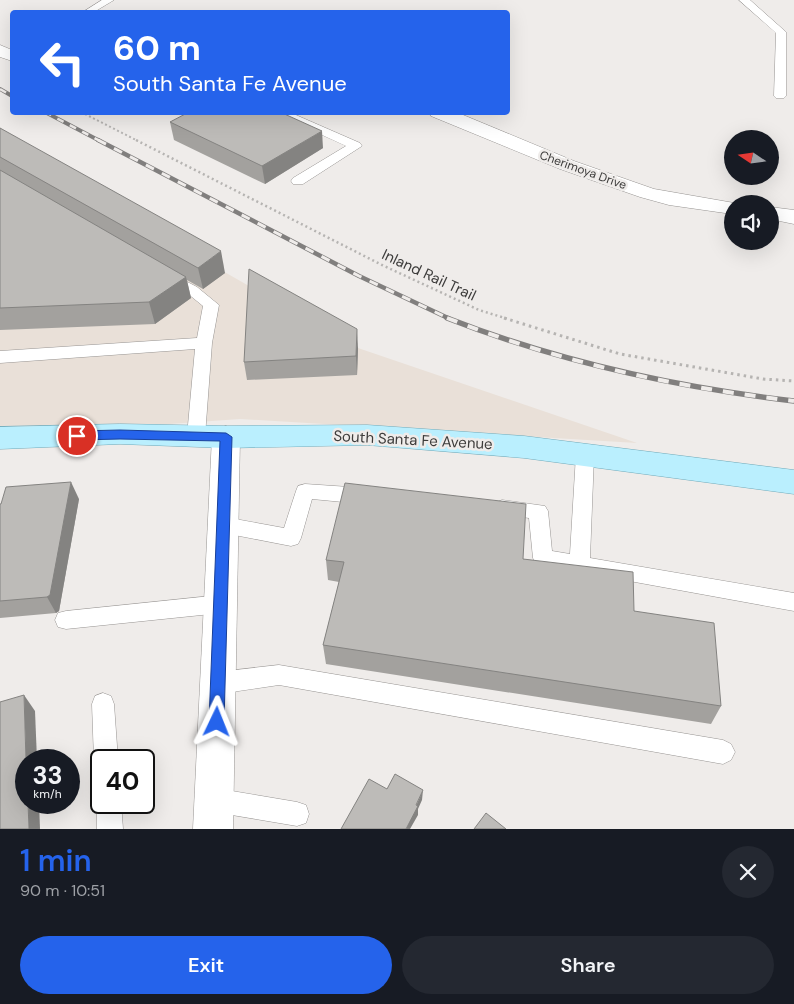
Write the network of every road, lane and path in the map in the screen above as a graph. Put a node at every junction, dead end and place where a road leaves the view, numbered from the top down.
1 (109, 0) edge
2 (744, 0) edge
3 (92, 10) edge
4 (780, 96) dead end
5 (87, 115) edge
6 (285, 115) edge
7 (445, 115) edge
8 (298, 182) dead end
9 (724, 207) edge
10 (779, 214) edge
11 (794, 217) edge
12 (158, 271) edge
13 (204, 343) junction
14 (0, 357) edge
15 (794, 381) edge
16 (211, 437) junction
17 (0, 438) edge
18 (585, 455) junction
19 (794, 482) edge
20 (383, 498) edge
21 (480, 506) edge
22 (224, 525) junction
23 (580, 564) junction
24 (794, 602) edge
25 (221, 604) junction
26 (66, 620) dead end
27 (218, 683) junction
28 (103, 704) dead end
29 (105, 749) edge
30 (723, 752) dead end
31 (109, 814) edge
32 (297, 814) dead end
33 (214, 815) edge
34 (110, 829) edge

1 - 3 lane
2 - 4 lane
5 - 15 path, Inland Rail Trail
6 - 8 lane
7 - 9 street, Cherimoya Drive
10 - 11 street
12 - 13 lane
13 - 14 lane
13 - 16 lane
16 - 17 main road, South Santa Fe Avenue
16 - 18 main road, South Santa Fe Avenue
16 - 22 street
18 - 19 main road, South Santa Fe Avenue
18 - 23 lane
20 - 22 lane
21 - 23 lane
22 - 25 street
23 - 24 lane
25 - 26 lane
25 - 27 street
27 - 30 lane
27 - 33 street
28 - 29 lane
31 - 34 lane
32 - 33 lane

